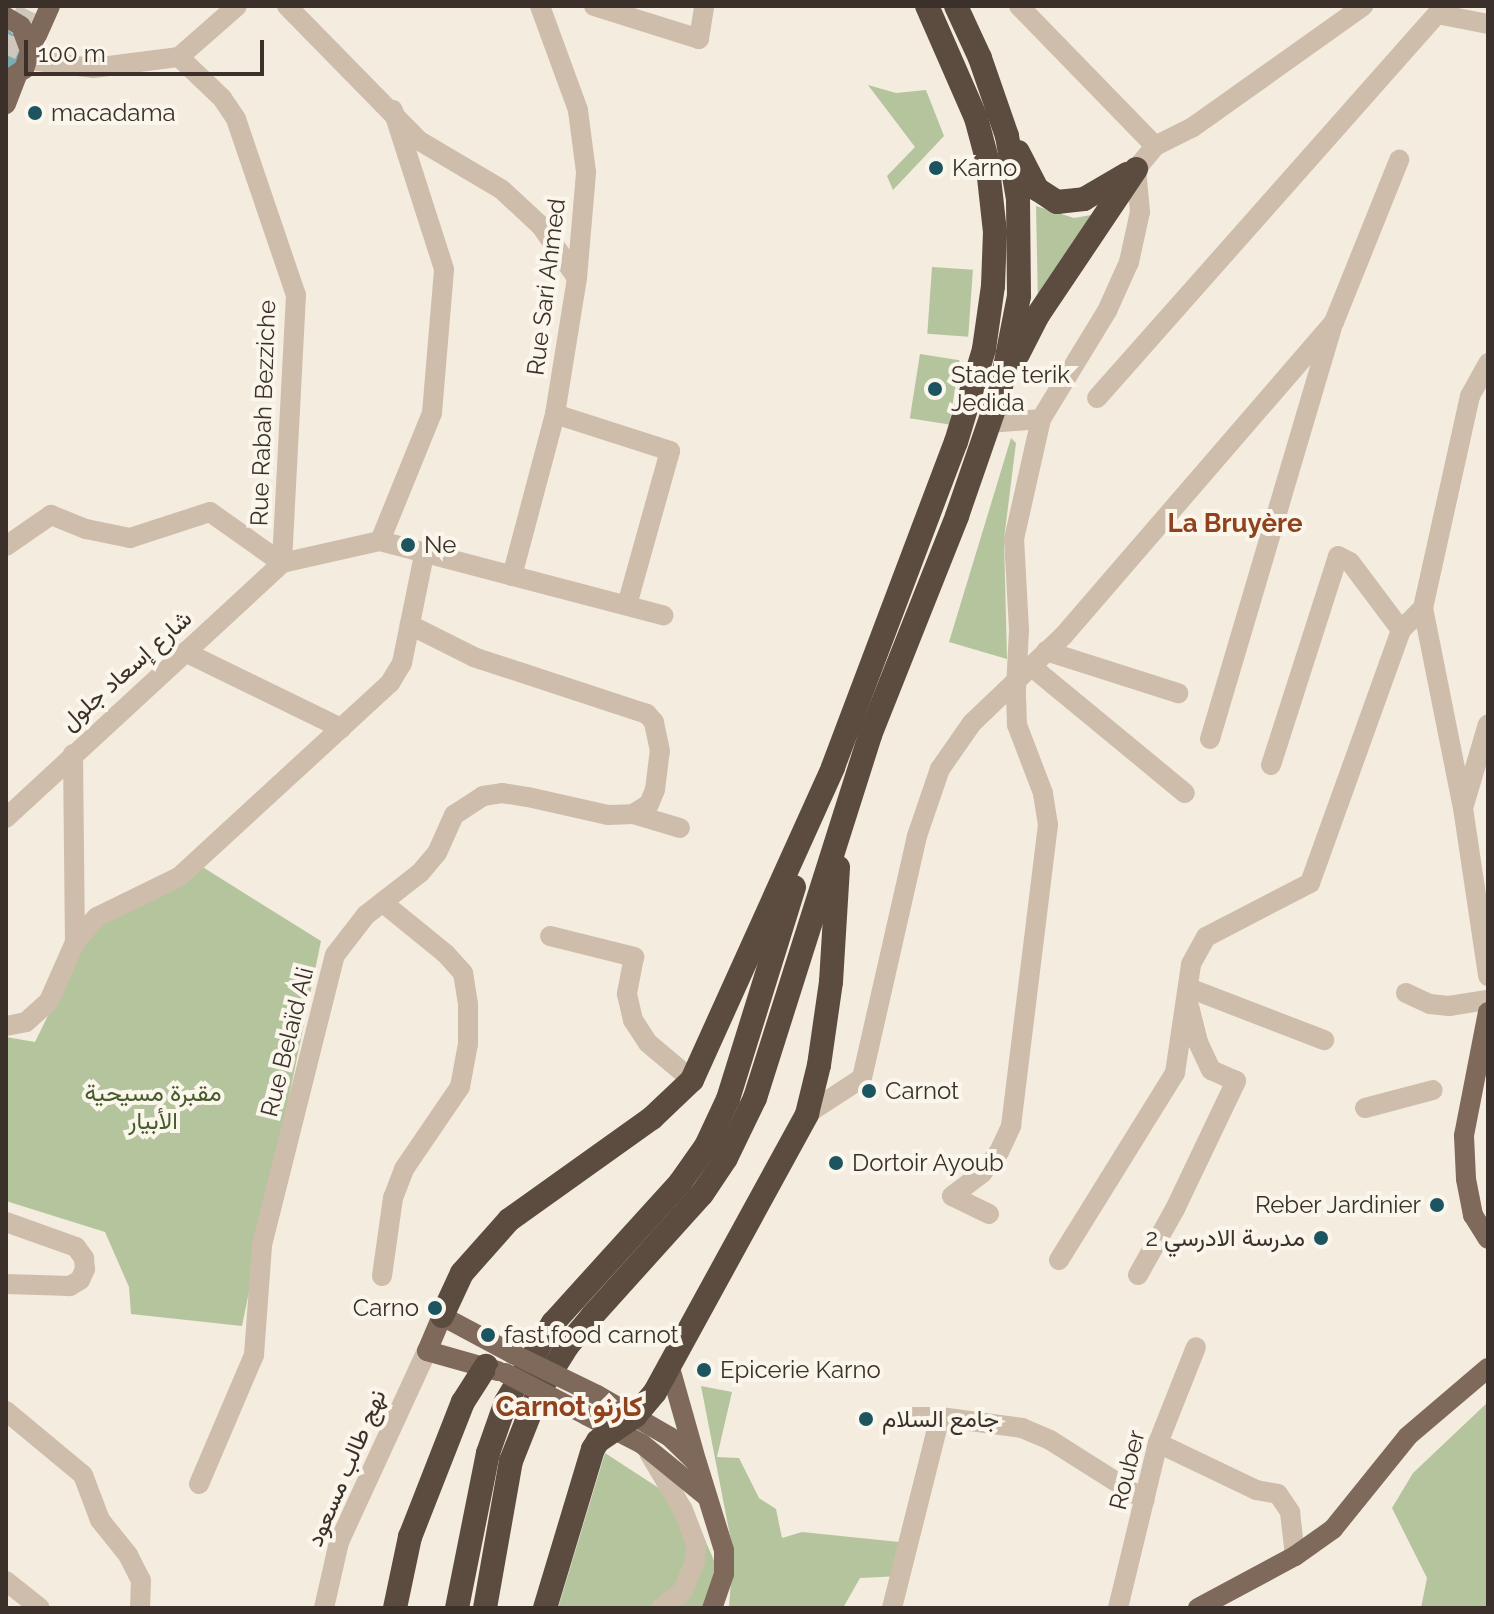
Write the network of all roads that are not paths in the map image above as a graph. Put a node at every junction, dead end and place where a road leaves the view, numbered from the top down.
1 (50, 6) edge
2 (237, 6) edge
3 (287, 6) edge
4 (540, 6) edge
5 (594, 6) edge
6 (704, 6) edge
7 (927, 6) edge
8 (956, 6) edge
9 (1019, 6) edge
10 (1363, 6) edge
11 (1440, 10) edge
12 (6, 17) edge
13 (1488, 24) edge
14 (179, 57) junction
15 (20, 67) edge
16 (6, 104) edge
17 (393, 110) junction
18 (1000, 113) junction
19 (1155, 146) junction
20 (1399, 160) dead end
21 (1136, 169) junction
22 (577, 278) junction
23 (1334, 322) junction
24 (1488, 363) edge
25 (1097, 398) dead end
26 (555, 414) junction
27 (1041, 419) junction
28 (989, 423) junction
29 (380, 541) junction
30 (6, 546) edge
31 (424, 555) junction
32 (282, 563) junction
33 (512, 576) junction
34 (627, 605) junction
35 (1423, 608) junction
36 (663, 615) dead end
37 (410, 625) junction
38 (1401, 630) junction
39 (1046, 651) junction
40 (185, 652) junction
41 (1025, 672) junction
42 (1178, 693) dead end
43 (1488, 724) edge
44 (341, 728) junction
45 (1210, 739) dead end
46 (865, 750) junction
47 (73, 754) junction
48 (1271, 765) dead end
49 (833, 767) junction
50 (1185, 793) dead end
51 (1463, 808) junction
52 (633, 814) junction
53 (6, 818) edge
54 (680, 828) dead end
55 (382, 902) junction
56 (550, 936) dead end
57 (75, 942) junction
58 (1488, 976) edge
59 (1188, 991) junction
60 (1406, 993) dead end
61 (1488, 1000) edge
62 (1488, 1012) edge
63 (6, 1026) edge
64 (1324, 1040) dead end
65 (692, 1080) junction
66 (1433, 1090) dead end
67 (1365, 1108) dead end
68 (807, 1114) junction
69 (989, 1214) dead end
70 (6, 1222) edge
71 (1488, 1239) edge
72 (1059, 1260) dead end
73 (1138, 1275) dead end
74 (382, 1276) dead end
75 (6, 1284) edge
76 (442, 1316) junction
77 (1196, 1347) dead end
78 (427, 1351) junction
79 (501, 1360) junction
80 (670, 1368) junction
81 (1488, 1368) edge
82 (601, 1397) junction
83 (6, 1411) edge
84 (590, 1417) junction
85 (904, 1417) dead end
86 (940, 1417) junction
87 (626, 1422) junction
88 (1158, 1443) junction
89 (642, 1444) junction
90 (697, 1463) junction
91 (199, 1484) dead end
92 (709, 1498) junction
93 (1145, 1500) junction
94 (1295, 1556) junction
95 (6, 1581) edge
96 (40, 1608) edge
97 (140, 1608) edge
98 (324, 1608) edge
99 (395, 1608) edge
100 (457, 1608) edge
101 (485, 1608) edge
102 (545, 1608) edge
103 (661, 1608) edge
104 (712, 1608) edge
105 (892, 1608) edge
106 (1118, 1608) edge
107 (1198, 1608) edge

1 - 15 main road
2 - 14 street
3 - 17 street
4 - 22 street, Rue Sari Ahmed
5 - 6 street
7 - 49 highway
8 - 18 highway
9 - 19 street
10 - 19 street
11 - 13 street
11 - 25 street
12 - 15 main road
14 - 15 street
14 - 32 street, Rue Rabah Bezziche
15 - 16 main road
17 - 22 street
17 - 29 street
18 - 21 highway
18 - 28 highway
19 - 21 street
20 - 23 street
21 - 27 street
21 - 28 highway
22 - 26 street, Rue Sari Ahmed
23 - 39 street
23 - 45 street
24 - 35 street
26 - 33 street, Rue Sari Ahmed
26 - 34 street
27 - 28 street
27 - 41 street
28 - 46 highway
29 - 31 street
29 - 32 street
30 - 32 street
31 - 33 street
31 - 37 street
32 - 40 street, شارع إسعاد جلول
33 - 34 street
34 - 36 street
35 - 38 street
35 - 51 street
37 - 44 street
37 - 52 street
38 - 48 street
38 - 59 street
39 - 41 street
39 - 42 street
40 - 44 street
40 - 47 street, شارع إسعاد جلول
41 - 50 street
41 - 68 street
41 - 69 street
43 - 51 street
44 - 57 street
46 - 68 highway
46 - 101 highway
47 - 53 street, شارع إسعاد جلول
47 - 57 street
49 - 65 highway
49 - 100 highway
51 - 58 street
52 - 54 street, Rue Belaïd Ali
52 - 55 street, Rue Belaïd Ali
55 - 74 street
55 - 91 street, Rue Belaïd Ali
56 - 65 street
57 - 63 street
59 - 64 street
59 - 72 street
59 - 73 street
60 - 61 street
62 - 71 main road
65 - 76 highway
66 - 67 street
68 - 80 highway
70 - 75 street
76 - 78 main road
76 - 79 main road
77 - 88 street, Rouber
78 - 79 main road
78 - 98 street, نهج طالب مسعود
79 - 82 main road, bridge
79 - 84 main road, bridge
79 - 99 highway
80 - 87 highway
80 - 90 main road
81 - 94 main road
82 - 84 main road
82 - 87 main road
83 - 97 street
84 - 87 main road
85 - 86 street
86 - 93 street
86 - 105 street
87 - 89 main road
87 - 90 main road
87 - 102 highway
88 - 93 street, Rouber
88 - 94 street
89 - 92 main road
89 - 103 street
90 - 92 main road
92 - 104 main road
93 - 106 street, Rouber
94 - 107 main road
95 - 96 street

